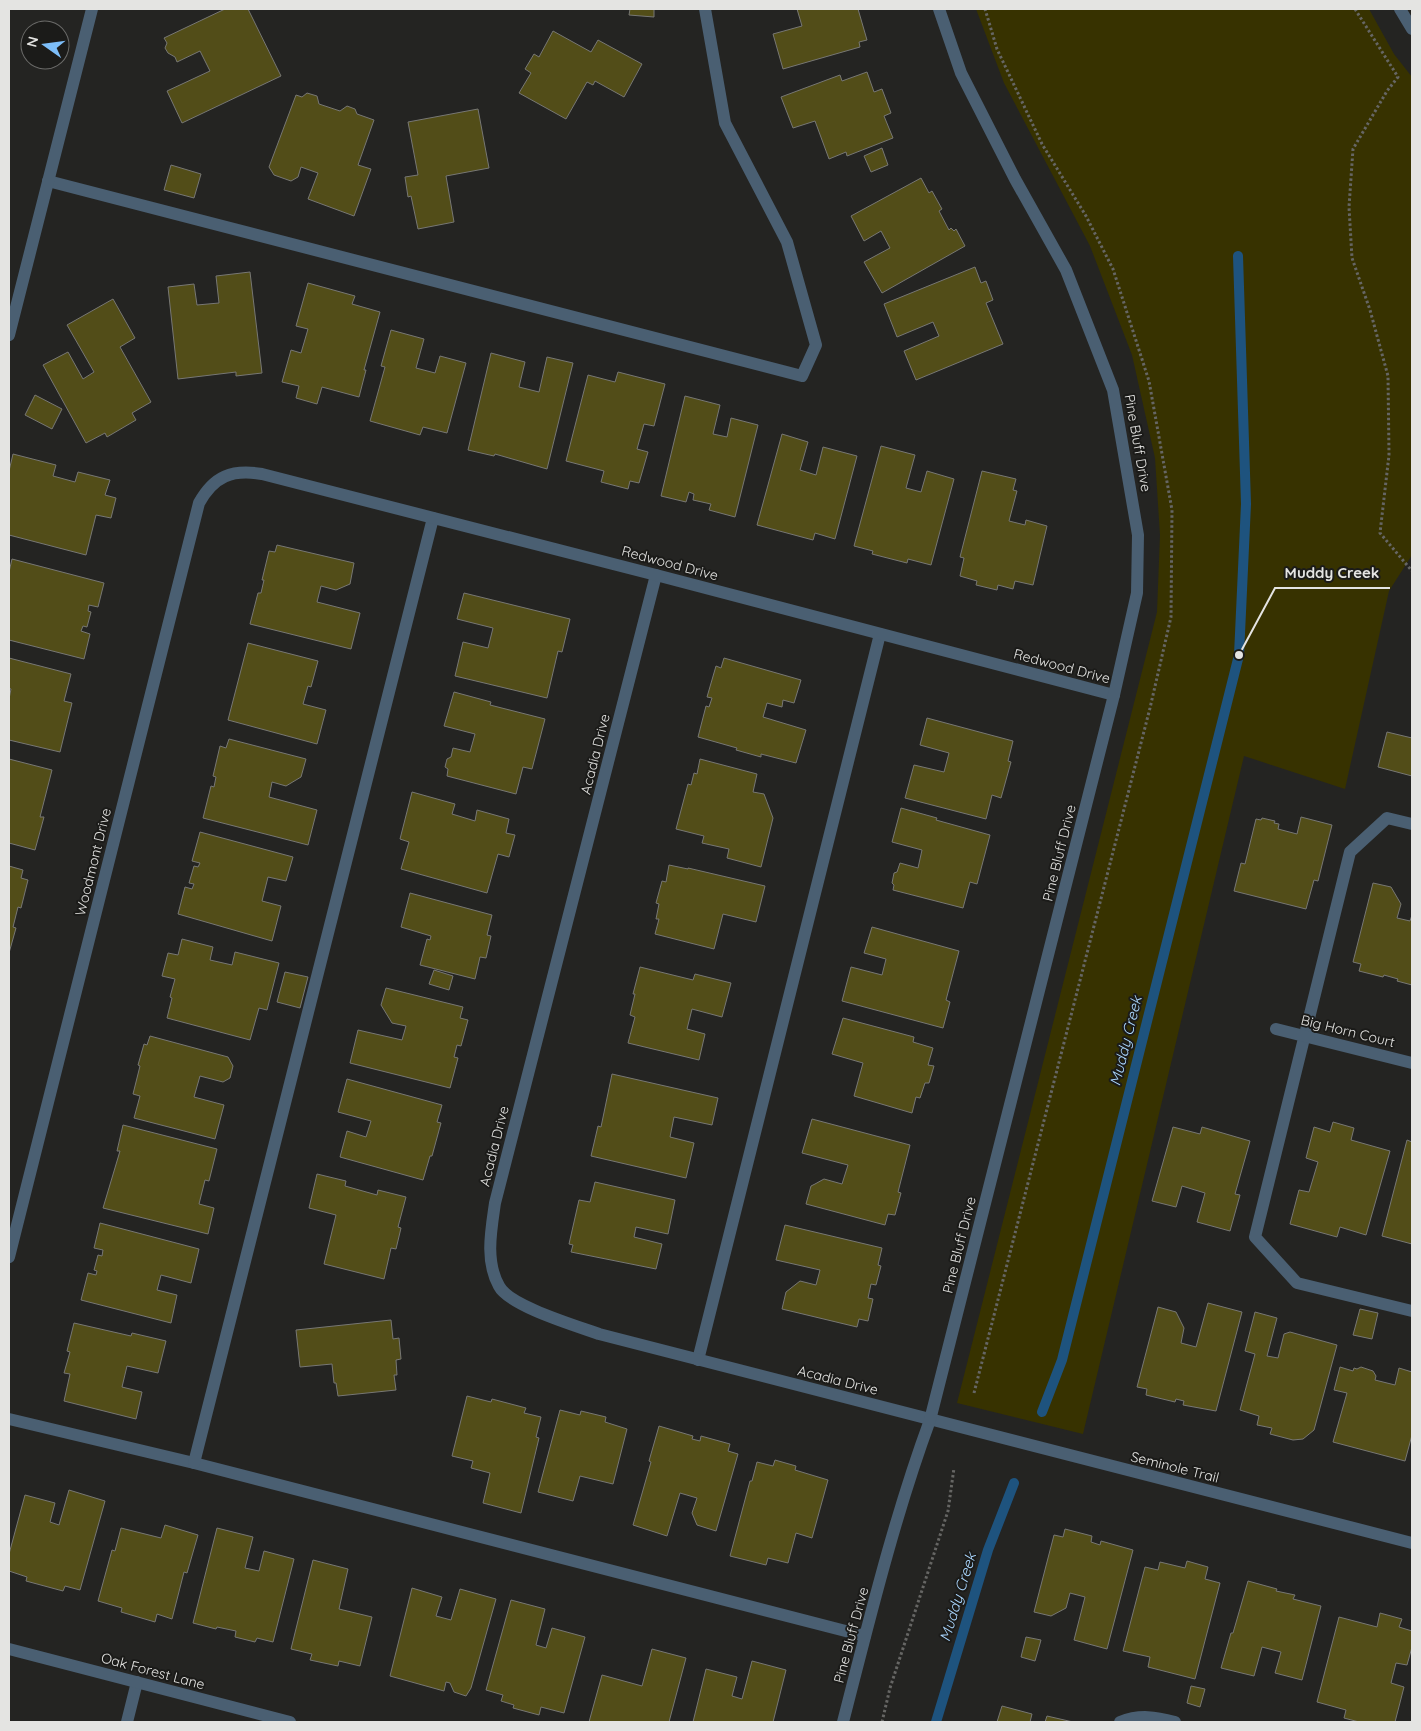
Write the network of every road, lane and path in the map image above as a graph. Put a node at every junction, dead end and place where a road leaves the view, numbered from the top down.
1 (92, 9) edge
2 (705, 9) edge
3 (939, 9) edge
4 (1354, 9) edge
5 (1400, 9) edge
6 (1412, 29) edge
7 (48, 181) junction
8 (9, 336) edge
9 (218, 480) joint
10 (433, 518) junction
11 (1412, 571) edge
12 (656, 575) junction
13 (880, 634) junction
14 (1114, 695) junction
15 (1412, 824) edge
16 (1276, 1029) dead end
17 (1304, 1036) junction
18 (1412, 1063) edge
19 (9, 1256) edge
20 (1412, 1311) edge
21 (698, 1360) junction
22 (9, 1420) edge
23 (930, 1420) junction
24 (194, 1463) junction
25 (954, 1468) dead end
26 (1412, 1544) edge
27 (865, 1636) junction
28 (9, 1649) edge
29 (137, 1682) junction
30 (127, 1722) edge
31 (290, 1722) edge
32 (843, 1722) edge
33 (882, 1722) edge
34 (1120, 1722) edge
35 (1175, 1722) edge

1 - 7 street
2 - 7 street
3 - 14 street, Pine Bluff Drive
4 - 11 path
5 - 6 street
7 - 8 street
9 - 10 street, Redwood Drive
9 - 19 street, Woodmont Drive
10 - 12 street, Redwood Drive
10 - 24 street
12 - 13 street, Redwood Drive
12 - 21 street, Acadia Drive
13 - 14 street, Redwood Drive
13 - 21 street
14 - 23 street, Pine Bluff Drive
15 - 17 street
16 - 17 street, Big Horn Court
17 - 18 street, Big Horn Court
17 - 20 street
21 - 23 street, Acadia Drive
22 - 24 street
23 - 26 street, Seminole Trail
23 - 27 street, Pine Bluff Drive
24 - 27 street
25 - 33 path
27 - 32 street, Pine Bluff Drive
28 - 29 street, Oak Forest Lane
29 - 30 street
29 - 31 street, Oak Forest Lane
34 - 35 street

